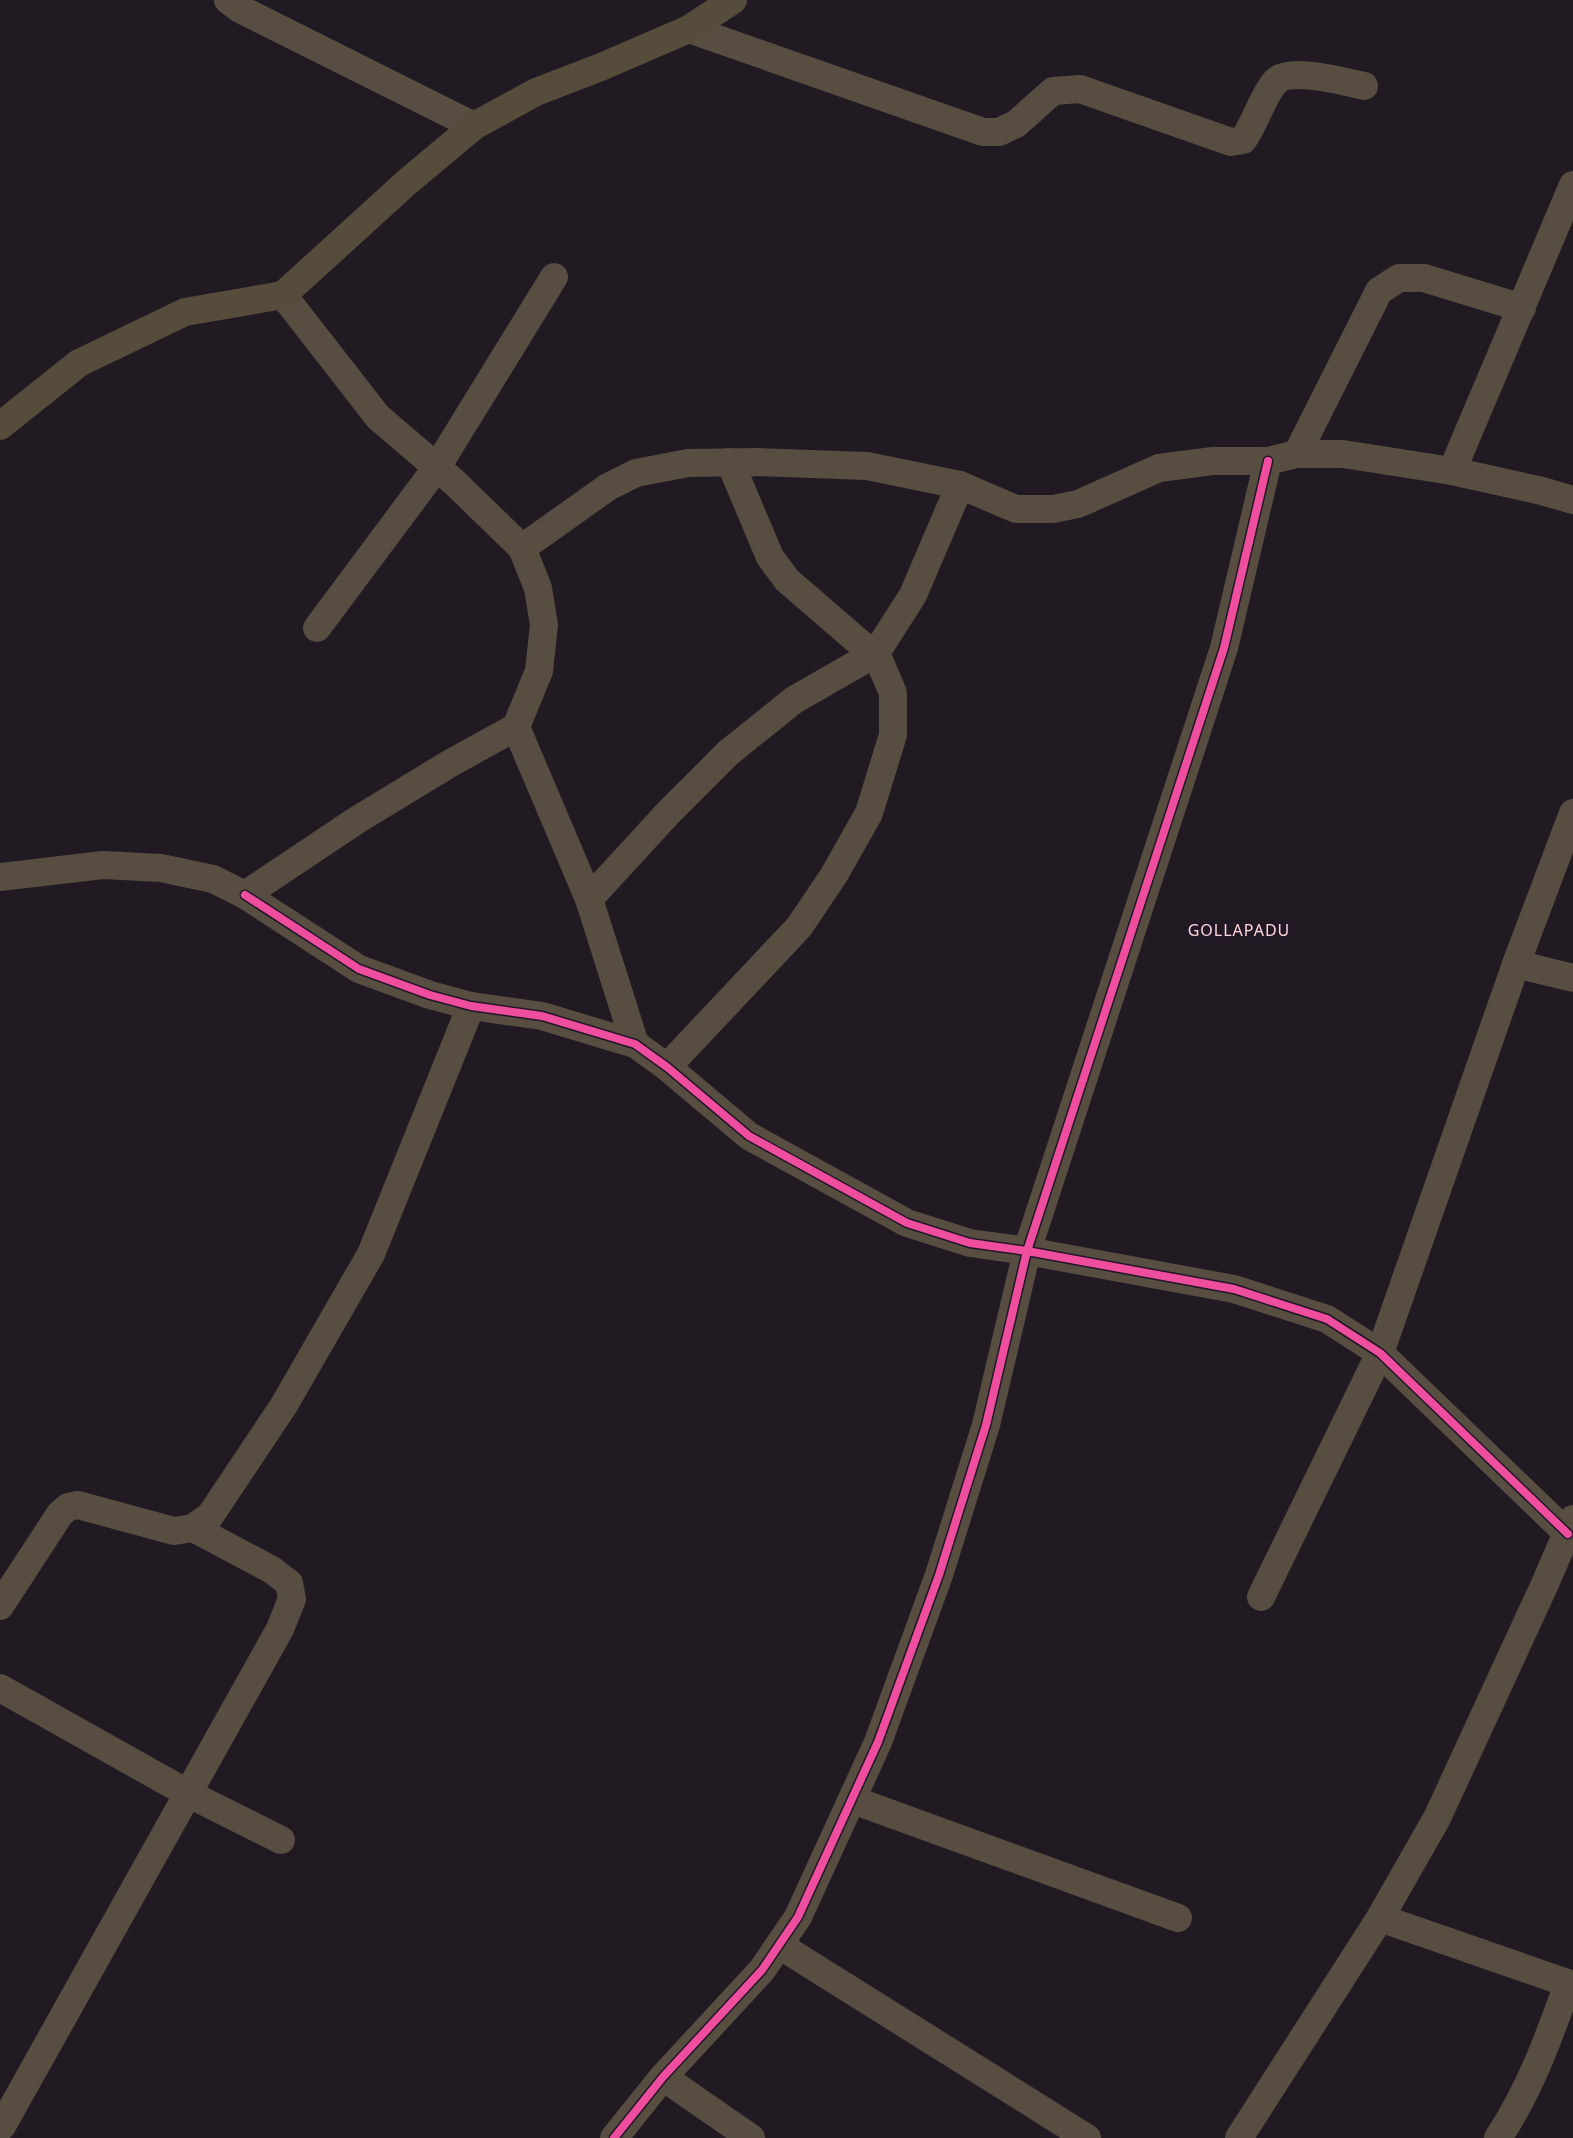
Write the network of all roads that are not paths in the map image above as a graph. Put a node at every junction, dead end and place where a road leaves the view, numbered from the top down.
1 (228, 0) edge
2 (734, 0) edge
3 (689, 30) junction
4 (1364, 86) dead end
5 (474, 126) junction
6 (1573, 185) edge
7 (1564, 229) edge
8 (554, 277) dead end
9 (283, 295) junction
10 (1522, 308) junction
11 (0, 426) edge
12 (1297, 454) junction
13 (1268, 461) junction
14 (730, 462) junction
15 (437, 468) junction
16 (1452, 471) junction
17 (960, 485) junction
18 (1573, 500) edge
19 (522, 548) junction
20 (317, 628) dead end
21 (876, 654) junction
22 (516, 728) junction
23 (1573, 813) edge
24 (0, 877) edge
25 (245, 895) junction
26 (589, 899) junction
27 (1516, 964) junction
28 (1573, 978) edge
29 (471, 1006) junction
30 (635, 1044) junction
31 (667, 1067) junction
32 (1027, 1251) junction
33 (1380, 1353) junction
34 (1570, 1527) edge
35 (193, 1528) junction
36 (1261, 1597) dead end
37 (0, 1606) edge
38 (0, 1688) edge
39 (189, 1794) junction
40 (853, 1800) junction
41 (281, 1840) dead end
42 (1178, 1918) dead end
43 (1380, 1918) junction
44 (779, 1945) junction
45 (1570, 1984) edge
46 (663, 2077) junction
47 (2, 2126) dead end
48 (614, 2138) edge
49 (751, 2138) edge
50 (1087, 2138) edge
51 (1239, 2138) edge
52 (1498, 2138) edge

1 - 5 street
2 - 3 street
3 - 4 street
3 - 5 street
5 - 9 street
6 - 7 street
7 - 10 street
8 - 15 street
9 - 11 street
9 - 15 street
10 - 12 street
10 - 16 street
12 - 13 street
12 - 16 street
13 - 17 street
13 - 32 street
14 - 17 street
14 - 19 street
14 - 21 street
15 - 19 street
15 - 20 street
16 - 18 street
17 - 21 street
19 - 22 street
21 - 26 street
21 - 31 street
22 - 25 street
22 - 26 street
23 - 27 street
24 - 25 street
25 - 29 street
26 - 30 street
27 - 28 street
27 - 33 street
29 - 30 street
29 - 35 street
30 - 31 street
31 - 32 street
32 - 33 street
32 - 40 street
33 - 34 street
33 - 36 street
34 - 43 street
35 - 37 street
35 - 39 street
38 - 39 street
39 - 41 street
39 - 47 street
40 - 42 street
40 - 44 street
43 - 45 street
43 - 51 street
44 - 46 street
44 - 50 street
45 - 52 street
46 - 48 street
46 - 49 street

